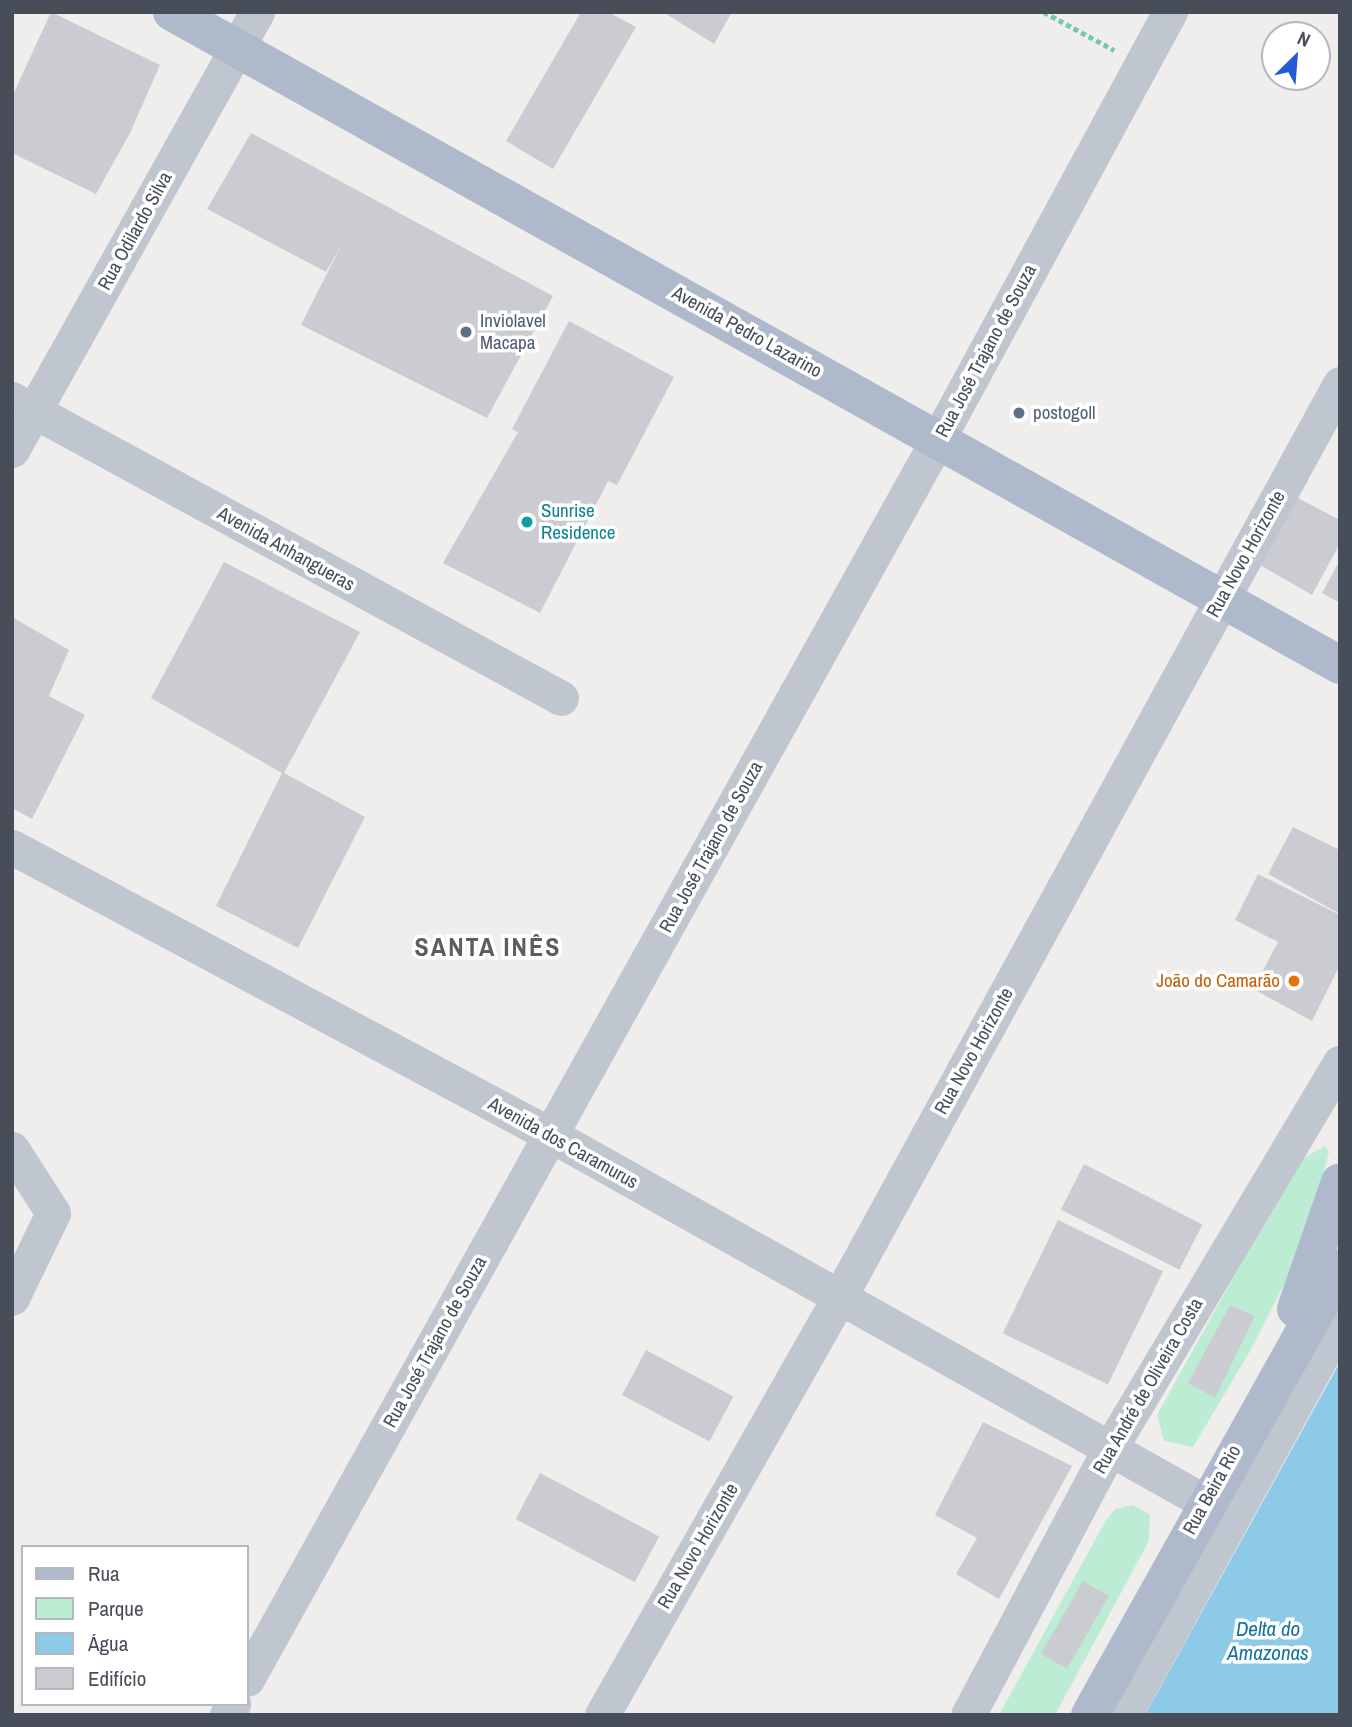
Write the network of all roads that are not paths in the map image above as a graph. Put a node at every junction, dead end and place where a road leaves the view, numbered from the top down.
1 (172, 12) edge
2 (257, 12) edge
3 (1170, 12) edge
4 (237, 49) junction
5 (1340, 384) edge
6 (23, 405) edge
7 (938, 439) junction
8 (12, 450) edge
9 (1220, 601) junction
10 (1333, 664) edge
11 (561, 698) dead end
12 (12, 847) edge
13 (1340, 1063) edge
14 (551, 1135) junction
15 (12, 1149) edge
16 (1340, 1182) edge
17 (1340, 1268) edge
18 (841, 1296) junction
19 (12, 1297) edge
20 (1340, 1322) edge
21 (1269, 1388) junction
22 (1108, 1450) junction
23 (1205, 1502) junction
24 (248, 1677) edge
25 (602, 1715) edge
26 (968, 1715) edge
27 (1090, 1715) edge
28 (1124, 1715) edge

1 - 4 main road, Avenida Pedro Lazarino
2 - 4 street, Rua Odilardo Silva
3 - 7 street, Rua José Trajano de Souza
4 - 6 street, Rua Odilardo Silva
4 - 7 main road, Avenida Pedro Lazarino
5 - 9 street, Rua Novo Horizonte
6 - 8 street, Rua Odilardo Silva
6 - 11 street, Avenida Anhangueras
7 - 9 main road, Avenida Pedro Lazarino
7 - 14 street, Rua José Trajano de Souza
9 - 10 main road, Avenida Pedro Lazarino
9 - 18 street, Rua Novo Horizonte
12 - 14 street, Avenida dos Caramurus
13 - 22 street, Rua André de Oliveira Costa
14 - 18 street, Avenida dos Caramurus
14 - 24 street, Rua José Trajano de Souza
15 - 19 street
16 - 21 main road
17 - 21 main road, Rua Beira Rio
18 - 22 street, Avenida dos Caramurus
18 - 25 street, Rua Novo Horizonte
20 - 28 street
21 - 23 main road, Rua Beira Rio
22 - 23 street, Avenida dos Caramurus
22 - 26 street, Rua André de Oliveira Costa
23 - 27 main road, Rua Beira Rio

